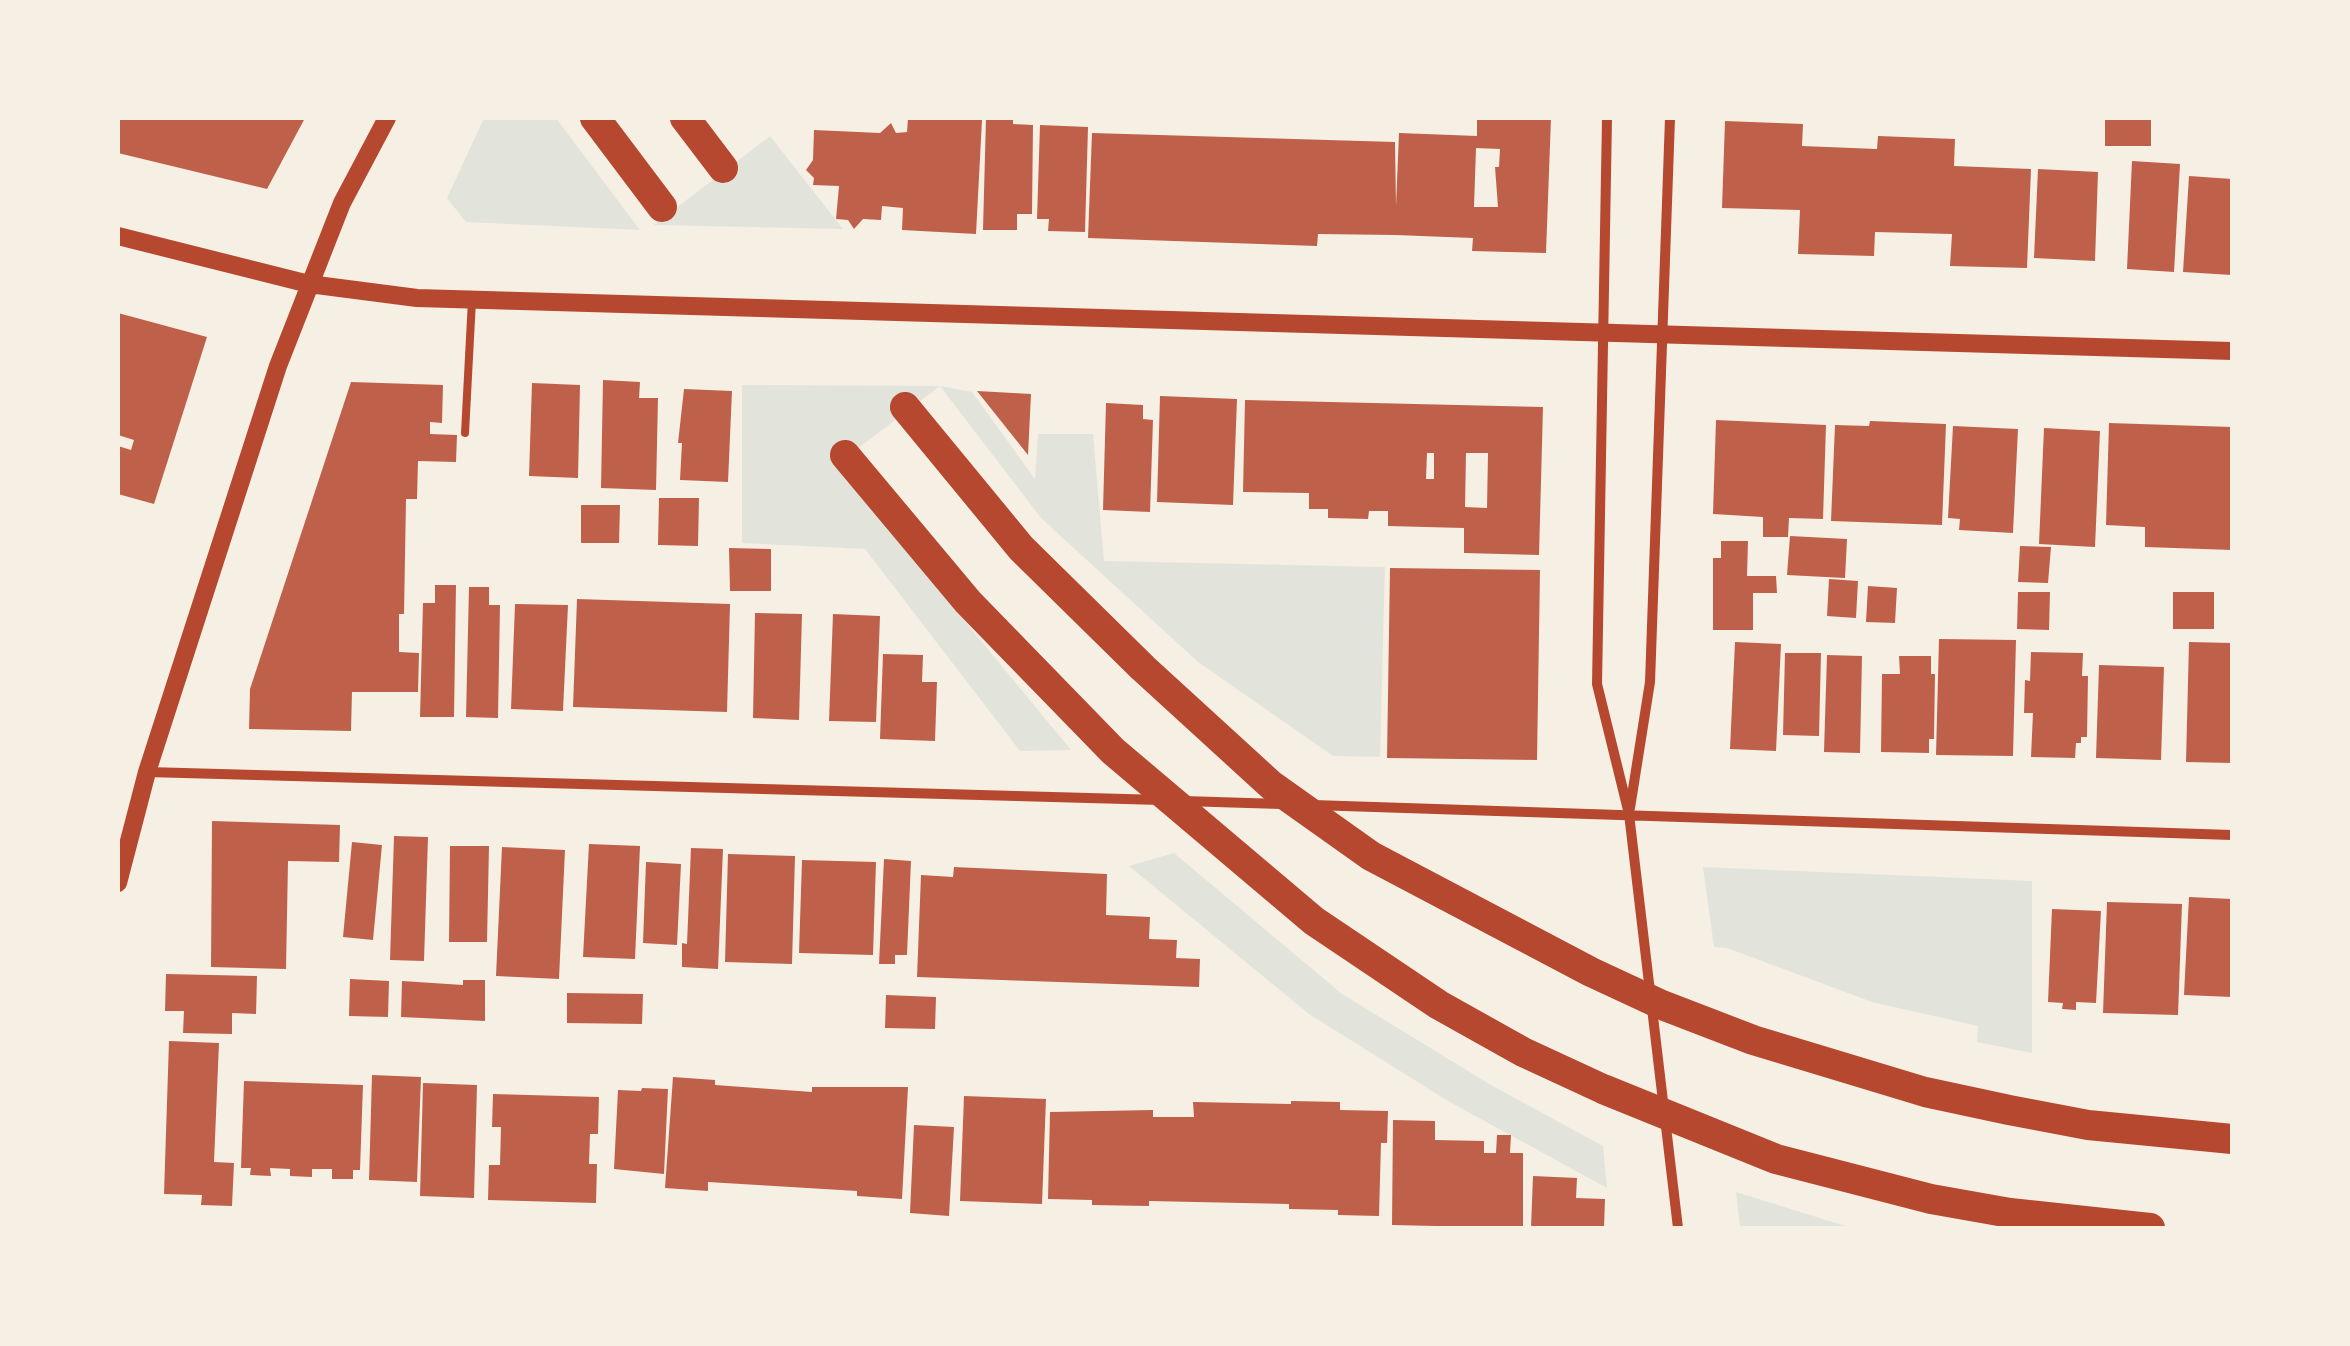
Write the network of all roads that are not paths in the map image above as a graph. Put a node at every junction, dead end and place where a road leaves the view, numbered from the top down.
1 (387, 118) edge
2 (594, 118) edge
3 (684, 118) edge
4 (1607, 118) edge
5 (1670, 118) edge
6 (722, 168) dead end
7 (662, 207) dead end
8 (118, 236) edge
9 (308, 284) junction
10 (472, 300) junction
11 (1601, 332) junction
12 (1663, 334) junction
13 (2232, 351) edge
14 (905, 407) dead end
15 (466, 433) dead end
16 (845, 455) dead end
17 (147, 772) junction
18 (1629, 814) junction
19 (2232, 835) edge
20 (118, 884) edge
21 (2232, 1139) edge
22 (1678, 1228) edge
23 (2150, 1228) edge

1 - 9 street
2 - 7 highway
3 - 6 highway
4 - 11 street
5 - 12 street
8 - 9 street
9 - 10 street
9 - 17 street
10 - 11 street
10 - 15 lane
11 - 12 street
11 - 18 street
12 - 13 street
12 - 18 street
14 - 21 highway
16 - 23 highway
17 - 18 street
17 - 20 street
18 - 19 street
18 - 22 street

